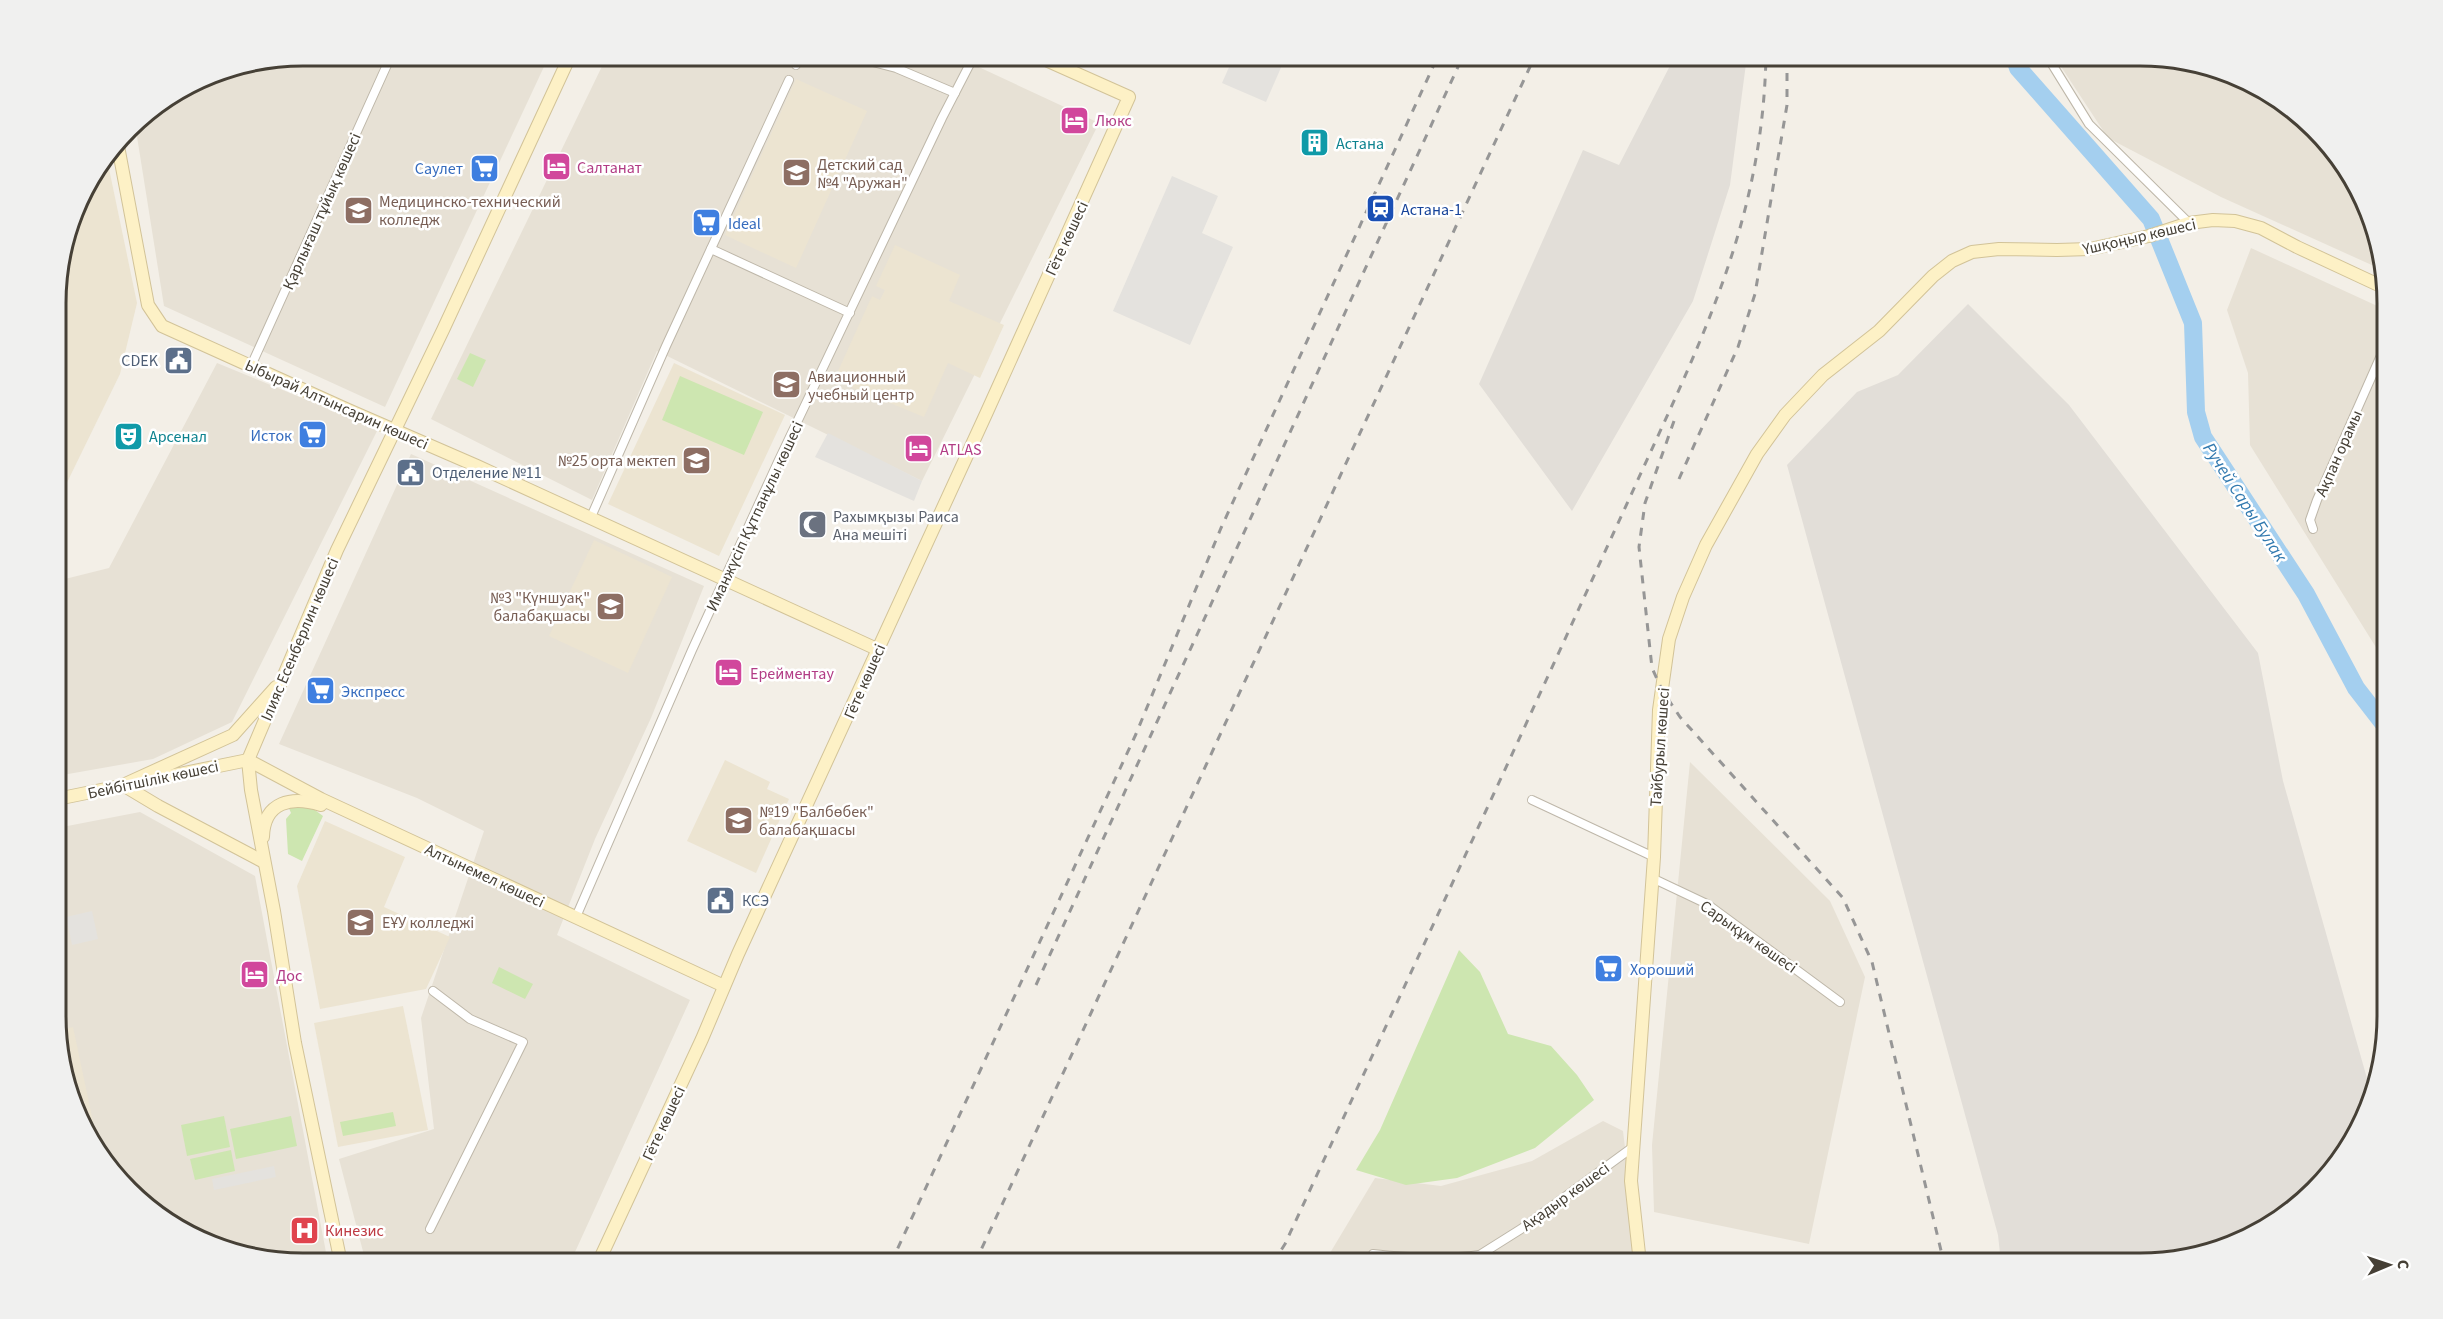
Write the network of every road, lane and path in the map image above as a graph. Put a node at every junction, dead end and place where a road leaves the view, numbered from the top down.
1 (386, 66) edge
2 (566, 66) edge
3 (888, 66) edge
4 (969, 66) edge
5 (1059, 66) edge
6 (2053, 66) edge
7 (789, 80) dead end
8 (955, 93) junction
9 (119, 154) edge
10 (2189, 223) junction
11 (711, 249) junction
12 (1952, 261) joint
13 (2376, 284) edge
14 (850, 313) junction
15 (2377, 364) edge
16 (251, 366) junction
17 (394, 430) junction
18 (591, 518) junction
19 (2313, 529) dead end
20 (724, 579) junction
21 (879, 650) junction
22 (284, 678) junction
23 (248, 760) junction
24 (123, 785) junction
25 (66, 797) edge
26 (1532, 800) dead end
27 (353, 815) junction
28 (1653, 857) junction
29 (264, 862) junction
30 (1652, 878) junction
31 (576, 917) junction
32 (724, 986) junction
33 (433, 991) dead end
34 (1840, 1002) dead end
35 (1633, 1147) junction
36 (430, 1229) dead end
37 (339, 1253) edge
38 (603, 1253) edge
39 (1483, 1253) edge
40 (1639, 1253) edge

1 - 16 street, Қарлығаш тұйық көшесі
2 - 17 main road, Ілияс Есенберлин көшесі
3 - 8 street
4 - 8 street, Иманжүсіп Құтпанұлы көшесі
5 - 21 main road, Гёте көшесі
6 - 10 street
7 - 11 street
8 - 14 street, Иманжүсіп Құтпанұлы көшесі
9 - 16 main road, Ыбырай Алтынсарин көшесі
10 - 12 main road, Үшқоңыр көшесі
10 - 13 main road, Үшқоңыр көшесі
11 - 14 street
11 - 18 street
12 - 28 main road, Тайбурыл көшесі
14 - 20 street, Иманжүсіп Құтпанұлы көшесі
15 - 19 street, Ақпан орамы
16 - 17 main road, Ыбырай Алтынсарин көшесі
17 - 18 main road, Ыбырай Алтынсарин көшесі
17 - 22 main road, Ілияс Есенберлин көшесі
18 - 20 main road, Ыбырай Алтынсарин көшесі
20 - 21 main road, Ыбырай Алтынсарин көшесі
20 - 31 street, Иманжүсіп Құтпанұлы көшесі
21 - 32 main road, Гёте көшесі
22 - 23 main road, Ілияс Есенберлин көшесі
22 - 24 main road
23 - 24 main road, Бейбітшілік көшесі
23 - 27 main road, Алтынемел көшесі
23 - 29 main road
24 - 25 main road, Бейбітшілік көшесі
24 - 29 main road
26 - 28 street
27 - 29 main road
27 - 31 main road, Алтынемел көшесі
28 - 30 main road, Тайбурыл көшесі
29 - 37 main road
30 - 34 street, Сарықұм көшесі
30 - 35 main road, Тайбурыл көшесі
31 - 32 main road, Алтынемел көшесі
32 - 38 main road, Гёте көшесі
33 - 36 street
35 - 39 street, Ақадыр көшесі
35 - 40 main road, Тайбурыл көшесі

